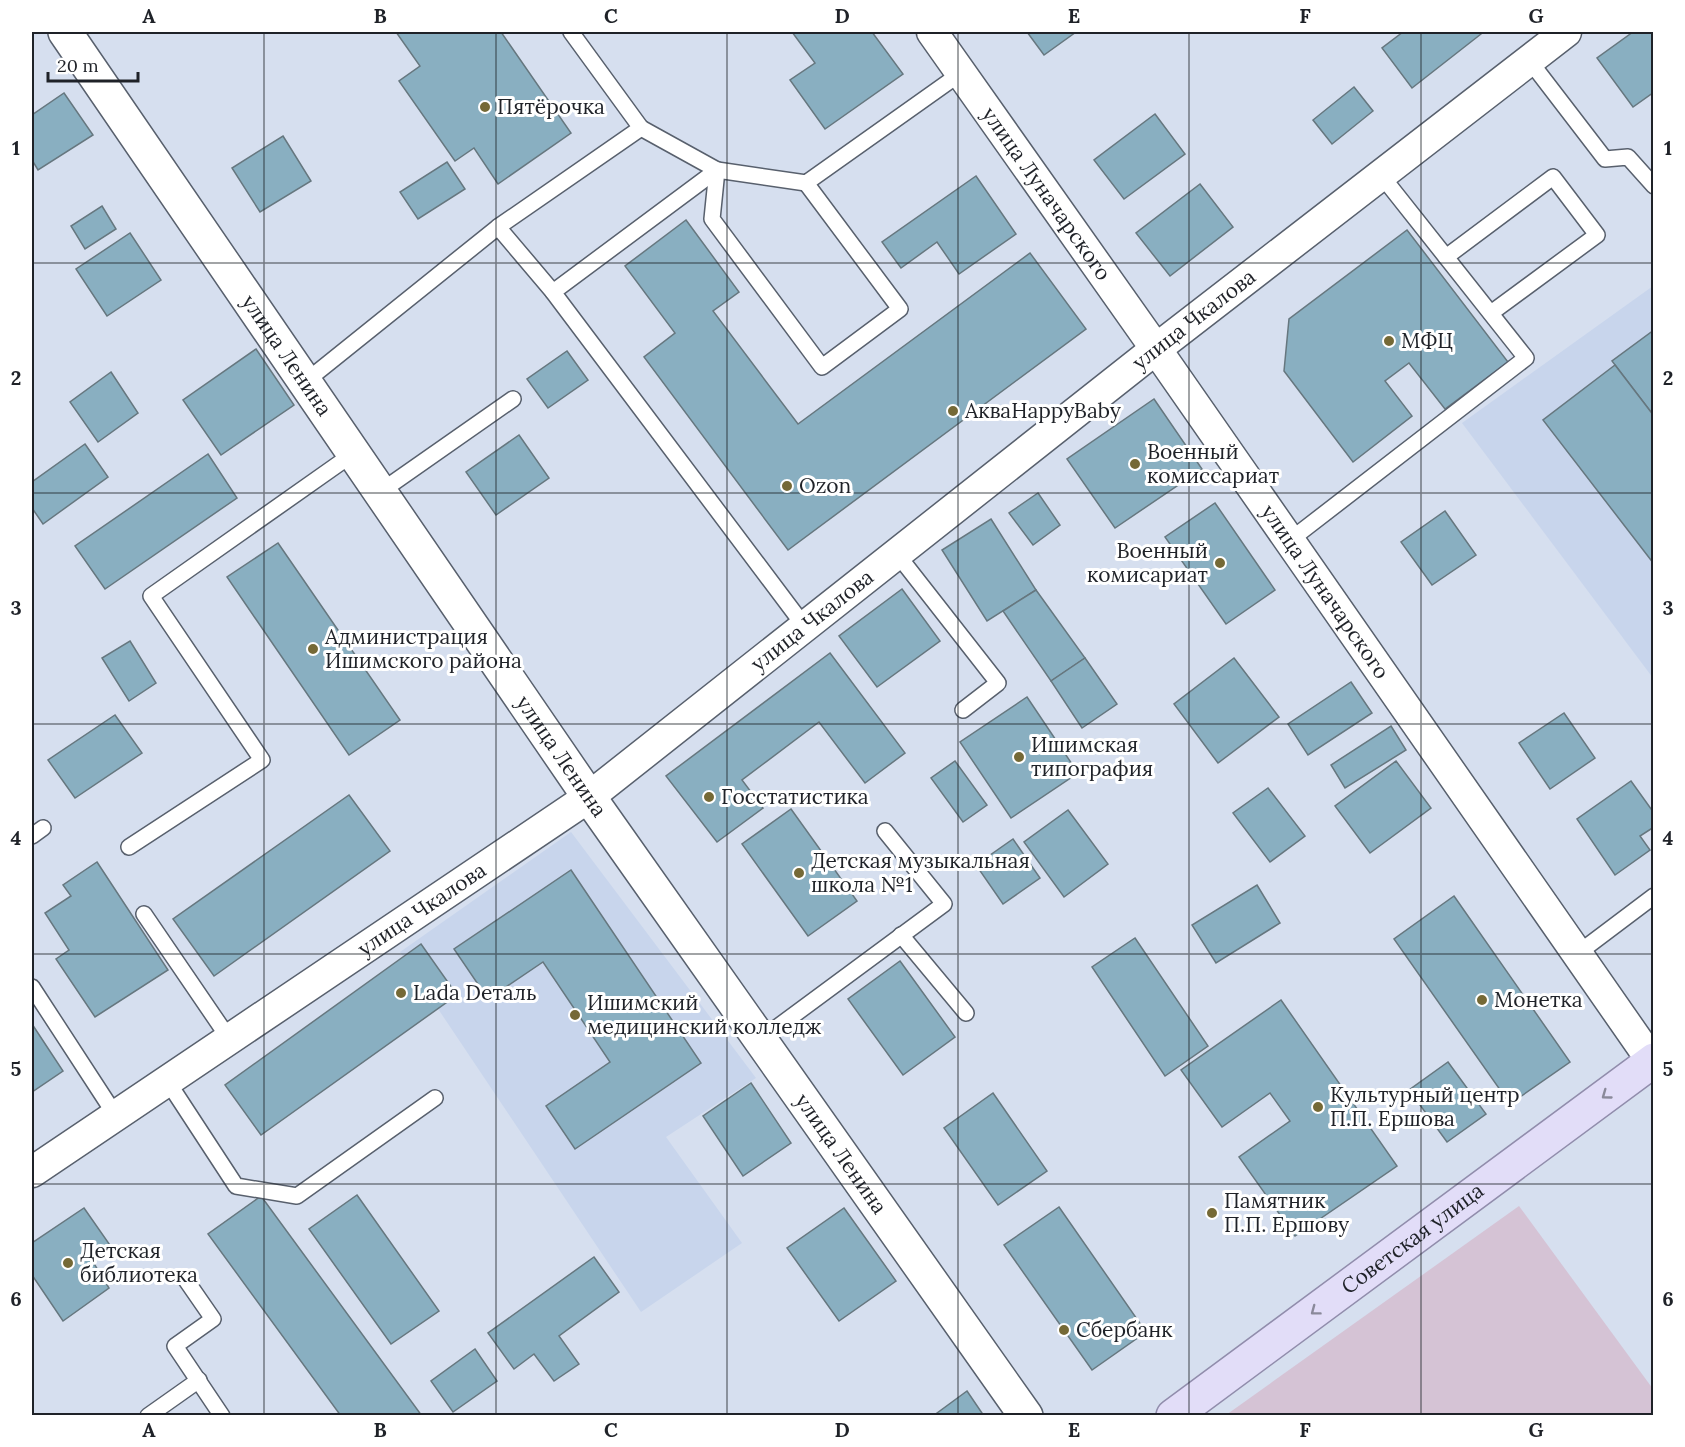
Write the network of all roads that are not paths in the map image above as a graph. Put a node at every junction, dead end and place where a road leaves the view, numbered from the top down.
1 (66, 32) edge
2 (571, 32) edge
3 (932, 32) edge
4 (1566, 32) edge
5 (1529, 60) junction
6 (961, 73) junction
7 (641, 128) junction
8 (717, 170) junction
9 (1381, 175) junction
10 (806, 183) junction
11 (1653, 186) edge
12 (498, 227) junction
13 (1446, 257) junction
14 (553, 292) junction
15 (1491, 313) junction
16 (1156, 350) junction
17 (305, 382) junction
18 (513, 399) dead end
19 (354, 453) junction
20 (380, 492) junction
21 (1289, 541) junction
22 (897, 554) junction
23 (805, 627) junction
24 (963, 711) dead end
25 (589, 797) junction
26 (885, 831) dead end
27 (129, 847) dead end
28 (1653, 896) edge
29 (144, 914) dead end
30 (901, 935) junction
31 (1577, 954) junction
32 (32, 987) edge
33 (966, 1013) dead end
34 (230, 1040) junction
35 (760, 1040) junction
36 (1653, 1062) edge
37 (168, 1082) junction
38 (435, 1098) dead end
39 (116, 1116) junction
40 (32, 1172) edge
41 (186, 1280) dead end
42 (199, 1380) junction
43 (148, 1416) edge
44 (222, 1416) edge
45 (1026, 1416) edge
46 (1173, 1416) edge

1 - 17 street, улица Ленина
2 - 7 lane
3 - 6 street, улица Луначарского
4 - 5 street, улица Чкалова
5 - 9 street, улица Чкалова
5 - 11 lane
6 - 10 lane
6 - 16 street, улица Луначарского
7 - 8 lane
7 - 12 lane
8 - 10 lane
8 - 10 lane
8 - 14 lane
9 - 13 lane
9 - 16 street, улица Чкалова
12 - 14 lane
12 - 17 lane
13 - 15 lane
13 - 15 lane
14 - 23 lane
15 - 21 lane
16 - 21 street, улица Луначарского
16 - 22 street, улица Чкалова
17 - 19 street, улица Ленина
18 - 20 lane
19 - 20 street, улица Ленина
19 - 27 lane
20 - 25 street, улица Ленина
21 - 31 street, улица Луначарского
22 - 23 street, улица Чкалова
22 - 24 lane
23 - 25 street, улица Чкалова
25 - 34 street, улица Чкалова
25 - 35 street, улица Ленина
26 - 30 lane
28 - 31 lane
29 - 34 lane
30 - 33 lane
30 - 35 lane
31 - 36 street, улица Луначарского
32 - 39 lane
34 - 37 street, улица Чкалова
35 - 45 street, улица Ленина
36 -> 46 main road, Советская улица
37 - 38 lane
37 - 39 street, улица Чкалова
39 - 40 street, улица Чкалова
41 - 42 lane
42 - 43 lane
42 - 44 lane

